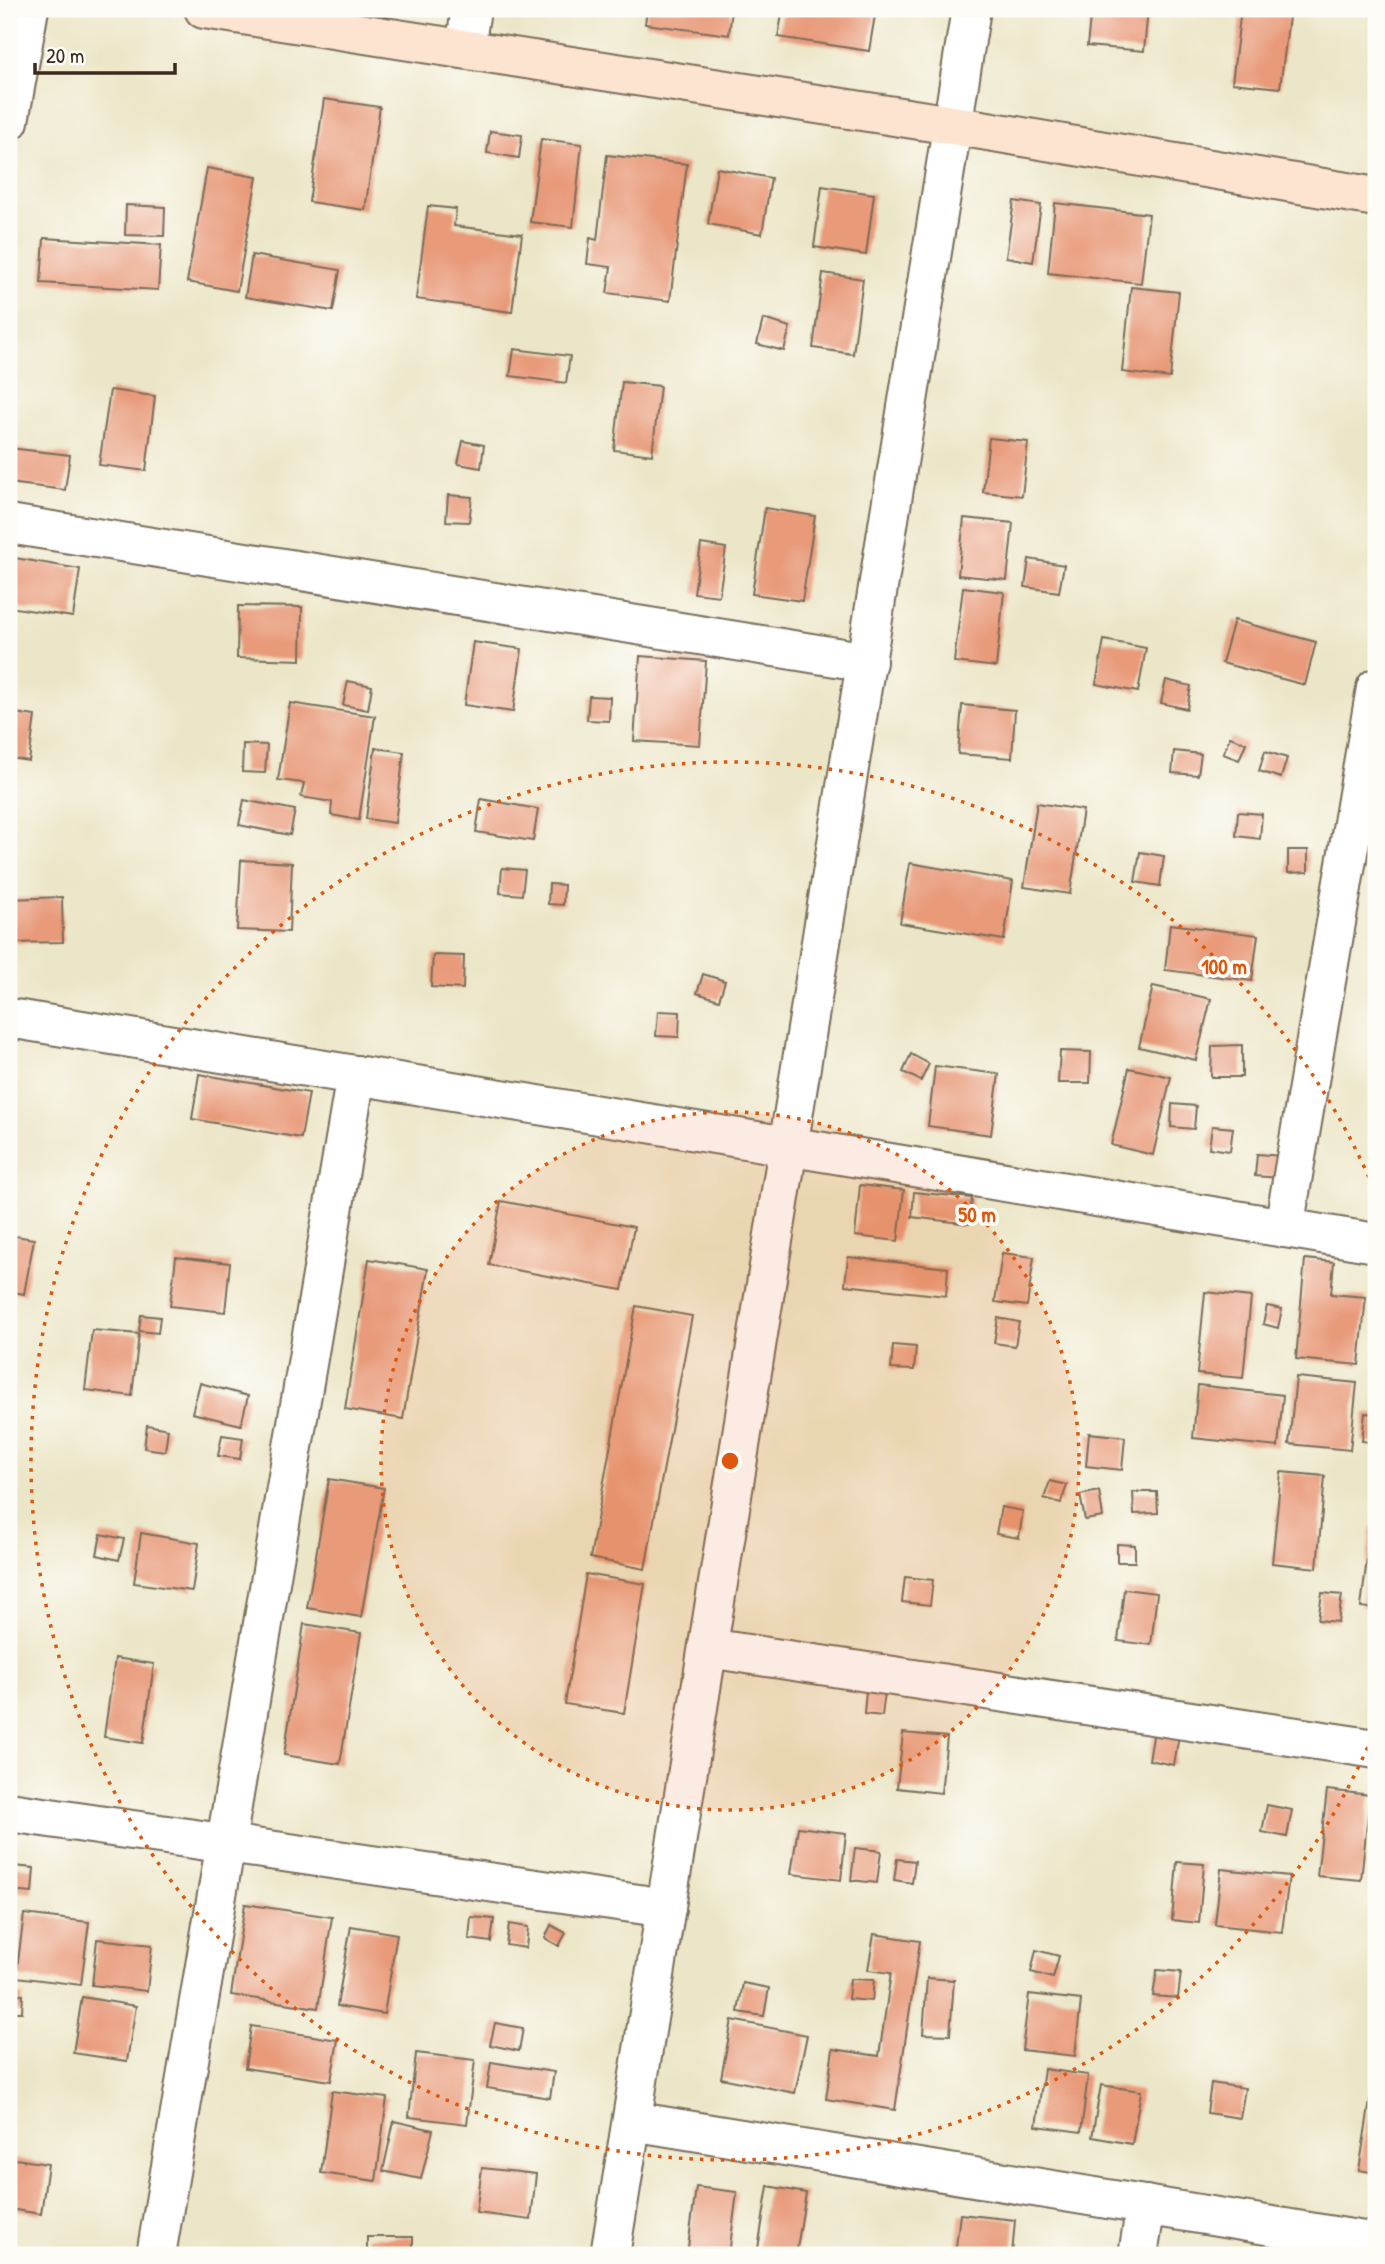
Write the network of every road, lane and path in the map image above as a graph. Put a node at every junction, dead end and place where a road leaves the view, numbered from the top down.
1 (29, 9) edge
2 (204, 9) edge
3 (471, 9) edge
4 (971, 9) edge
5 (465, 50) junction
6 (9, 121) edge
7 (952, 125) junction
8 (1376, 197) edge
9 (9, 524) edge
10 (867, 662) junction
11 (1376, 688) edge
12 (9, 1018) edge
13 (356, 1075) junction
14 (789, 1147) junction
15 (1284, 1228) junction
16 (1376, 1244) edge
17 (708, 1648) junction
18 (1376, 1749) edge
19 (9, 1812) edge
20 (226, 1843) junction
21 (666, 1908) junction
22 (632, 2121) junction
23 (1146, 2205) junction
24 (1376, 2243) edge
25 (156, 2255) edge
26 (610, 2255) edge
27 (1138, 2255) edge

1 - 6 street
2 - 5 main road
3 - 5 street
4 - 7 street
5 - 7 main road
7 - 8 main road
7 - 10 street
9 - 10 street
10 - 14 street
11 - 15 street
12 - 13 street
13 - 14 street
13 - 20 street
14 - 15 street
14 - 17 street
15 - 16 street
17 - 18 street
17 - 21 street
19 - 20 street
20 - 21 street
20 - 25 street
21 - 22 street
22 - 23 street
22 - 26 street
23 - 24 street
23 - 27 street

